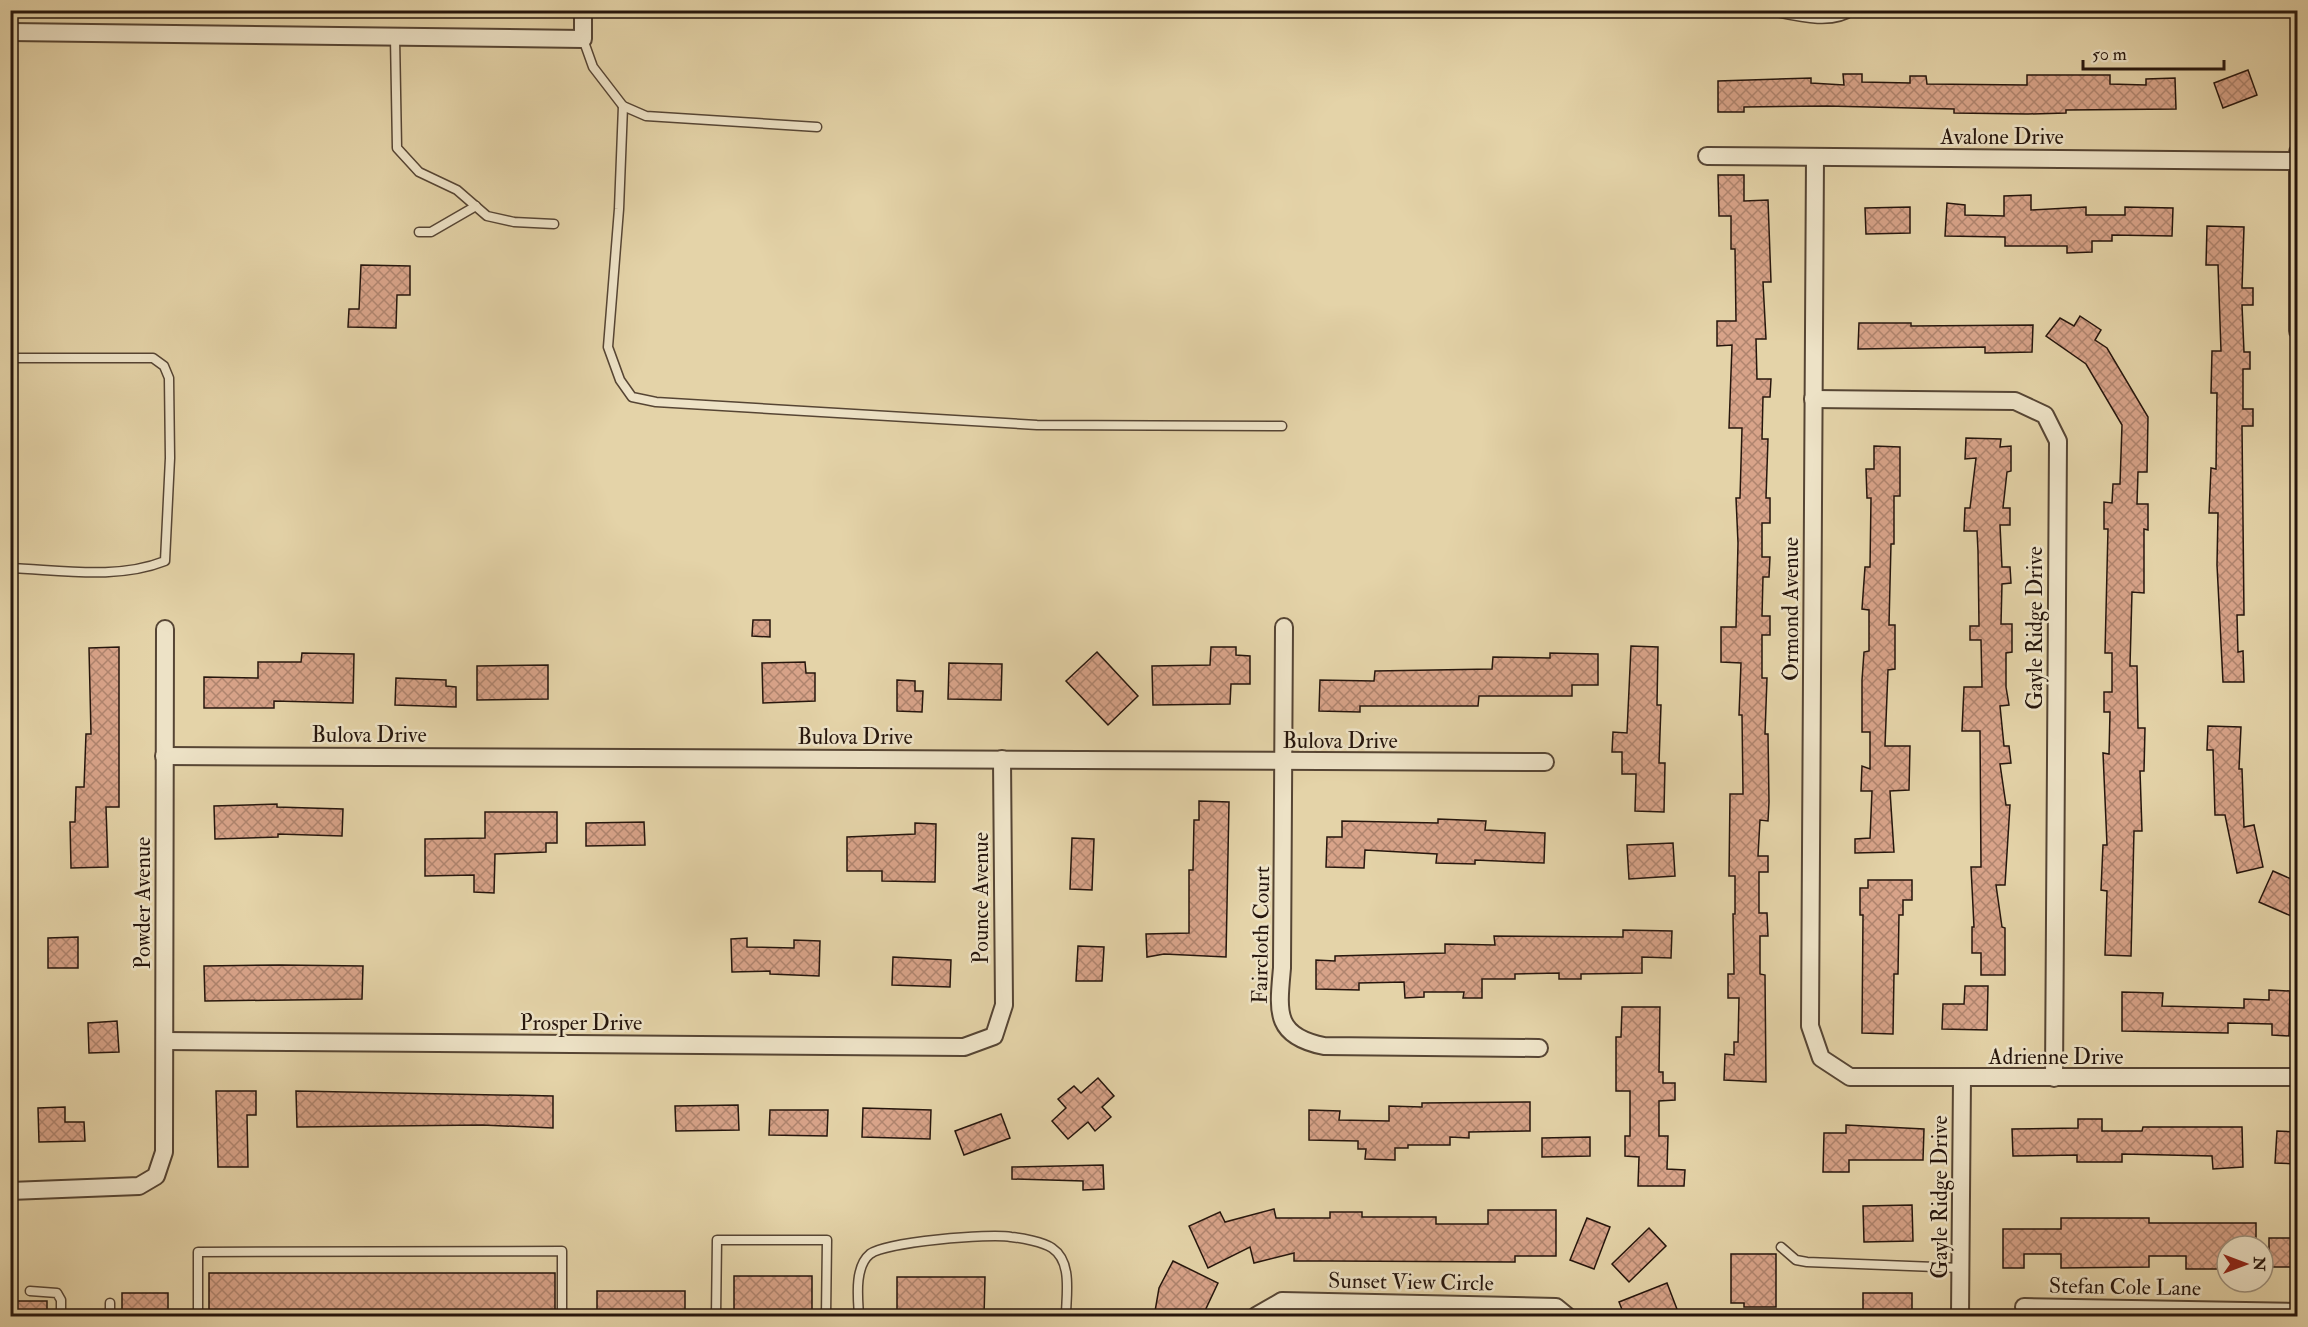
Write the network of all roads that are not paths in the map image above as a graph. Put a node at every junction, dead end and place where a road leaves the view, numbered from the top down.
1 (583, 10) edge
2 (1767, 10) edge
3 (1853, 10) edge
4 (10, 32) edge
5 (395, 37) junction
6 (583, 39) junction
7 (622, 106) junction
8 (817, 127) dead end
9 (2298, 152) edge
10 (1707, 156) dead end
11 (1815, 157) junction
12 (2297, 161) edge
13 (476, 206) junction
14 (554, 224) dead end
15 (419, 232) dead end
16 (2298, 331) edge
17 (10, 358) edge
18 (1814, 399) junction
19 (1282, 426) dead end
20 (10, 568) edge
21 (1284, 627) dead end
22 (165, 629) dead end
23 (164, 756) junction
24 (1002, 759) junction
25 (1284, 762) junction
26 (1545, 762) dead end
27 (994, 1036) joint
28 (165, 1041) junction
29 (1539, 1048) dead end
30 (1821, 1058) joint
31 (2298, 1077) edge
32 (1962, 1078) junction
33 (2054, 1078) junction
34 (10, 1191) edge
35 (1780, 1247) dead end
36 (1961, 1268) junction
37 (30, 1291) dead end
38 (110, 1303) dead end
39 (2024, 1307) dead end
40 (2298, 1312) edge
41 (61, 1317) edge
42 (110, 1317) edge
43 (198, 1317) edge
44 (562, 1317) edge
45 (716, 1317) edge
46 (826, 1317) edge
47 (858, 1317) edge
48 (1066, 1317) edge
49 (1256, 1317) edge
50 (1567, 1317) edge
51 (1960, 1317) edge

1 - 6 street
2 - 3 lane
4 - 5 street
5 - 6 street
5 - 13 lane
6 - 7 lane
7 - 8 lane
7 - 19 lane
9 - 12 street
10 - 11 street, Avalone Drive
11 - 12 street, Avalone Drive
11 - 18 street, Ormond Avenue
12 - 16 street
13 - 14 lane
13 - 15 lane
17 - 20 lane
18 - 30 street, Ormond Avenue
18 - 33 street, Gayle Ridge Drive
21 - 25 street, Faircloth Court
22 - 23 street, Powder Avenue
23 - 24 street, Bulova Drive
23 - 28 street, Powder Avenue
24 - 25 street, Bulova Drive
24 - 27 street, Pounce Avenue
25 - 26 street, Bulova Drive
25 - 29 street, Faircloth Court
27 - 28 street, Prosper Drive
28 - 34 street, Powder Avenue
30 - 32 street, Adrienne Drive
31 - 33 street, Adrienne Drive
32 - 33 street, Adrienne Drive
32 - 36 street, Gayle Ridge Drive
35 - 36 lane
36 - 51 street, Gayle Ridge Drive
37 - 41 lane
38 - 42 lane
39 - 40 street, Stefan Cole Lane
43 - 44 lane
45 - 46 lane
47 - 48 lane
49 - 50 street, Sunset View Circle

